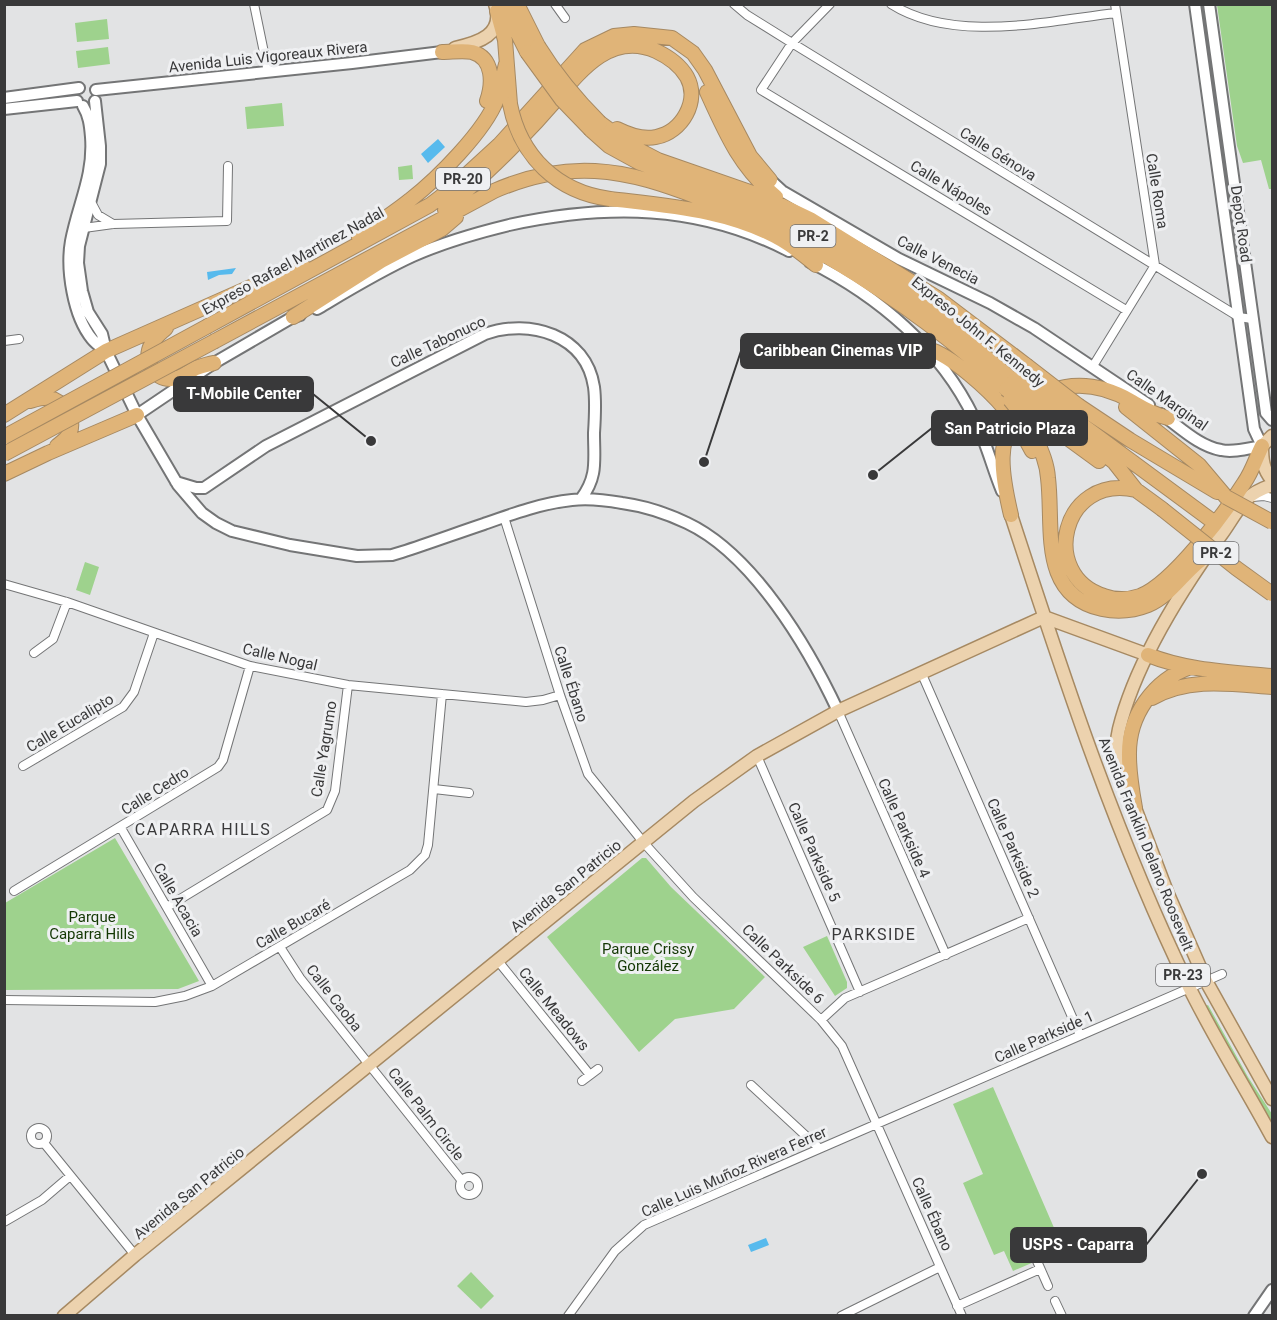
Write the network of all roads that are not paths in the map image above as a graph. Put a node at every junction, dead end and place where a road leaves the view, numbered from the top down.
1 (254, 4) edge
2 (517, 4) edge
3 (555, 4) edge
4 (734, 4) edge
5 (830, 4) edge
6 (891, 4) edge
7 (1195, 4) edge
8 (1209, 4) edge
9 (498, 7) edge
10 (1116, 9) edge
11 (565, 18) dead end
12 (656, 37) junction
13 (792, 43) junction
14 (533, 49) junction
15 (442, 52) junction
16 (506, 64) junction
17 (268, 72) junction
18 (568, 76) junction
19 (79, 88) junction
20 (96, 96) junction
21 (4, 98) edge
22 (80, 103) junction
23 (4, 109) edge
24 (596, 127) junction
25 (476, 131) junction
26 (228, 166) dead end
27 (770, 180) joint
28 (478, 198) junction
29 (91, 202) junction
30 (789, 209) junction
31 (113, 224) junction
32 (428, 225) junction
33 (84, 228) junction
34 (331, 260) junction
35 (816, 265) junction
36 (1155, 265) junction
37 (1126, 310) junction
38 (1239, 316) junction
39 (293, 317) junction
40 (1252, 319) junction
41 (172, 322) junction
42 (19, 339) dead end
43 (4, 341) edge
44 (927, 349) junction
45 (106, 351) junction
46 (214, 363) junction
47 (1093, 366) junction
48 (1016, 377) junction
49 (1079, 386) junction
50 (24, 402) junction
51 (4, 415) edge
52 (137, 415) junction
53 (1168, 418) junction
54 (1272, 420) edge
55 (1071, 421) junction
56 (1027, 432) junction
57 (4, 437) edge
58 (1268, 441) edge
59 (48, 453) junction
60 (4, 454) edge
61 (4, 474) edge
62 (594, 477) junction
63 (1272, 480) edge
64 (176, 482) junction
65 (1272, 486) edge
66 (204, 488) junction
67 (1137, 490) junction
68 (1226, 497) junction
69 (1248, 498) junction
70 (1272, 498) edge
71 (581, 499) junction
72 (605, 500) junction
73 (202, 513) junction
74 (1011, 515) junction
75 (504, 517) junction
76 (1272, 522) edge
77 (1215, 523) junction
78 (1207, 555) junction
79 (4, 584) edge
80 (1272, 594) edge
81 (67, 602) junction
82 (1044, 616) junction
83 (154, 633) junction
84 (34, 653) dead end
85 (1148, 655) junction
86 (250, 666) junction
87 (1191, 668) junction
88 (1272, 670) edge
89 (921, 672) junction
90 (1228, 672) junction
91 (1272, 676) edge
92 (348, 685) junction
93 (1272, 687) edge
94 (442, 694) junction
95 (560, 695) junction
96 (1145, 702) junction
97 (837, 711) junction
98 (757, 756) junction
99 (23, 766) dead end
100 (434, 789) junction
101 (469, 793) dead end
102 (1135, 808) junction
103 (121, 828) junction
104 (644, 843) junction
105 (14, 891) dead end
106 (167, 907) junction
107 (1029, 918) junction
108 (280, 947) junction
109 (945, 955) junction
110 (498, 961) junction
111 (1222, 974) dead end
112 (1206, 981) junction
113 (212, 986) junction
114 (1190, 988) junction
115 (860, 992) junction
116 (4, 1000) edge
117 (821, 1020) junction
118 (1080, 1035) junction
119 (370, 1065) junction
120 (598, 1069) dead end
121 (590, 1075) junction
122 (582, 1081) dead end
123 (751, 1085) dead end
124 (1272, 1099) edge
125 (877, 1124) junction
126 (1272, 1137) edge
127 (44, 1143) dead end
128 (819, 1148) junction
129 (70, 1176) junction
130 (462, 1181) dead end
131 (4, 1222) edge
132 (1033, 1252) dead end
133 (135, 1255) junction
134 (940, 1267) junction
135 (1040, 1269) junction
136 (1048, 1286) dead end
137 (1272, 1290) edge
138 (1055, 1301) dead end
139 (957, 1306) junction
140 (64, 1316) edge
141 (568, 1316) edge
142 (841, 1316) edge
143 (962, 1316) edge
144 (1062, 1316) edge
145 (1254, 1316) edge

1 - 17 street
2 - 14 highway, PR-2
3 - 11 street
4 - 13 street, Calle Génova
5 - 13 street
6 - 10 street
7 - 38 street, Depot Road
8 - 40 street, Depot Road
9 - 14 highway, PR-2
9 - 15 main road
9 - 16 highway
10 - 36 street, Calle Roma
12 - 18 highway
12 - 27 highway
12 - 30 highway
13 - 36 street, Calle Génova
13 - 37 street, Calle Nápoles
14 - 24 highway, Expreso John F. Kennedy / PR-2, bridge
15 - 17 street, Avenida Luis Vigoreaux Rivera
15 - 25 highway
16 - 25 highway
16 - 35 highway, bridge
17 - 20 street, Avenida Luis Vigoreaux Rivera
18 - 24 highway
18 - 32 highway, PR-20
18 - 34 highway, Expreso Rafael Martínez Nadal / PR-20
19 - 20 street
19 - 21 street
19 - 22 street
20 - 22 street
20 - 29 street
22 - 23 street
22 - 45 street
24 - 30 highway, Expreso John F. Kennedy / PR-2
24 - 48 highway, Expreso John F. Kennedy / PR-2
25 - 34 highway
26 - 31 street
27 - 47 street, Calle Venecia
28 - 32 highway
28 - 39 highway
28 - 48 highway
29 - 31 street
29 - 33 street
30 - 48 highway, Expreso John F. Kennedy / PR-2
31 - 33 street
32 - 60 highway, PR-20, bridge
33 - 45 street
34 - 41 highway
34 - 57 highway, Expreso Rafael Martínez Nadal / PR-20, bridge
35 - 39 street
35 - 44 street
36 - 37 street
36 - 38 street, Calle Génova
37 - 47 street
38 - 40 street, Calle Génova
38 - 58 street, Depot Road
39 - 46 street
40 - 54 street, Depot Road
41 - 45 highway
41 - 46 highway
42 - 43 street
44 - 56 highway
44 - 74 street
45 - 50 highway
45 - 52 street
46 - 52 street
47 - 53 street, Calle Marginal
48 - 55 highway, bridge
48 - 55 highway, Expreso John F. Kennedy / PR-2, bridge
48 - 56 highway, bridge
49 - 53 highway
49 - 68 highway
49 - 74 highway
50 - 51 highway
50 - 59 highway
52 - 59 highway
52 - 64 street
53 - 58 street, Calle Marginal
55 - 67 highway
55 - 68 highway, Expreso John F. Kennedy / PR-2
55 - 77 highway
56 - 78 highway
58 - 63 main road
58 - 77 highway
59 - 61 highway
62 - 66 street, Calle Tabonuco
62 - 71 street, Calle Tabonuco
62 - 72 street, Calle Tabonuco
64 - 66 street
64 - 73 street
65 - 69 main road, Avenida Franklin Delano Roosevelt / PR-23
66 - 73 street
67 - 77 highway
67 - 80 highway, PR-2, bridge
68 - 76 highway, Expreso John F. Kennedy / PR-2, bridge
69 - 70 street
69 - 78 main road, Avenida Franklin Delano Roosevelt / PR-23
71 - 72 street
71 - 75 street
72 - 97 street
73 - 75 street
74 - 82 main road, Avenida Franklin Delano Roosevelt
75 - 95 street, Calle Ébano
78 - 85 main road, Avenida Franklin Delano Roosevelt / PR-23
79 - 81 street, Calle Nogal
81 - 83 street, Calle Nogal
81 - 84 street
82 - 85 main road
82 - 89 main road, Avenida San Patricio
82 - 114 main road, Avenida Franklin Delano Roosevelt / PR-23
83 - 86 street, Calle Nogal
83 - 99 street, Calle Eucalipto
85 - 87 highway
85 - 102 main road, Avenida Franklin Delano Roosevelt / PR-23
86 - 92 street, Calle Nogal
86 - 103 street, Calle Cedro
87 - 90 highway
87 - 96 highway
88 - 90 highway
89 - 97 main road, Avenida San Patricio
89 - 107 street, Calle Parkside 2
90 - 91 highway
92 - 94 street, Calle Nogal
92 - 106 street, Calle Yagrumo
93 - 96 highway
94 - 95 street, Calle Nogal
94 - 100 street, Calle Bucaré
95 - 104 street, Calle Ébano
96 - 102 highway
97 - 98 main road, Avenida San Patricio
97 - 109 street, Calle Parkside 4
98 - 104 main road, Avenida San Patricio
98 - 115 street, Calle Parkside 5
100 - 101 street
100 - 108 street, Calle Bucaré
102 - 112 main road, Avenida Franklin Delano Roosevelt / PR-23
103 - 105 street, Calle Cedro
103 - 106 street, Calle Acacia
104 - 110 main road, Avenida San Patricio
104 - 117 street, Calle Parkside 6
106 - 113 street, Calle Acacia
107 - 109 street
107 - 118 street, Calle Parkside 2
108 - 113 street, Calle Bucaré
108 - 119 street, Calle Caoba
109 - 115 street
110 - 119 main road, Avenida San Patricio
110 - 121 street, Calle Meadows
111 - 112 street, Calle Parkside 1
112 - 114 street, Calle Parkside 1
112 - 124 main road, Avenida Franklin Delano Roosevelt / PR-23
113 - 116 street, Calle Bucaré
114 - 118 street, Calle Parkside 1
114 - 126 main road, Avenida Franklin Delano Roosevelt / PR-23
115 - 117 street
117 - 125 street, Calle Parkside 6
118 - 125 street, Calle Parkside 1
119 - 130 street, Calle Palm Circle
119 - 133 main road, Avenida San Patricio
120 - 121 street
121 - 122 street
123 - 128 street
125 - 128 street, Calle Luis Muñoz Rivera Ferrer
125 - 134 street, Calle Ébano
127 - 129 street
128 - 141 street, Calle Luis Muñoz Rivera Ferrer
129 - 131 street
129 - 133 street
132 - 135 street
133 - 140 main road, Avenida San Patricio
134 - 139 street, Calle Ébano
134 - 142 street
135 - 136 street
135 - 139 street
137 - 145 street
138 - 144 street
139 - 143 street, Calle Ébano

